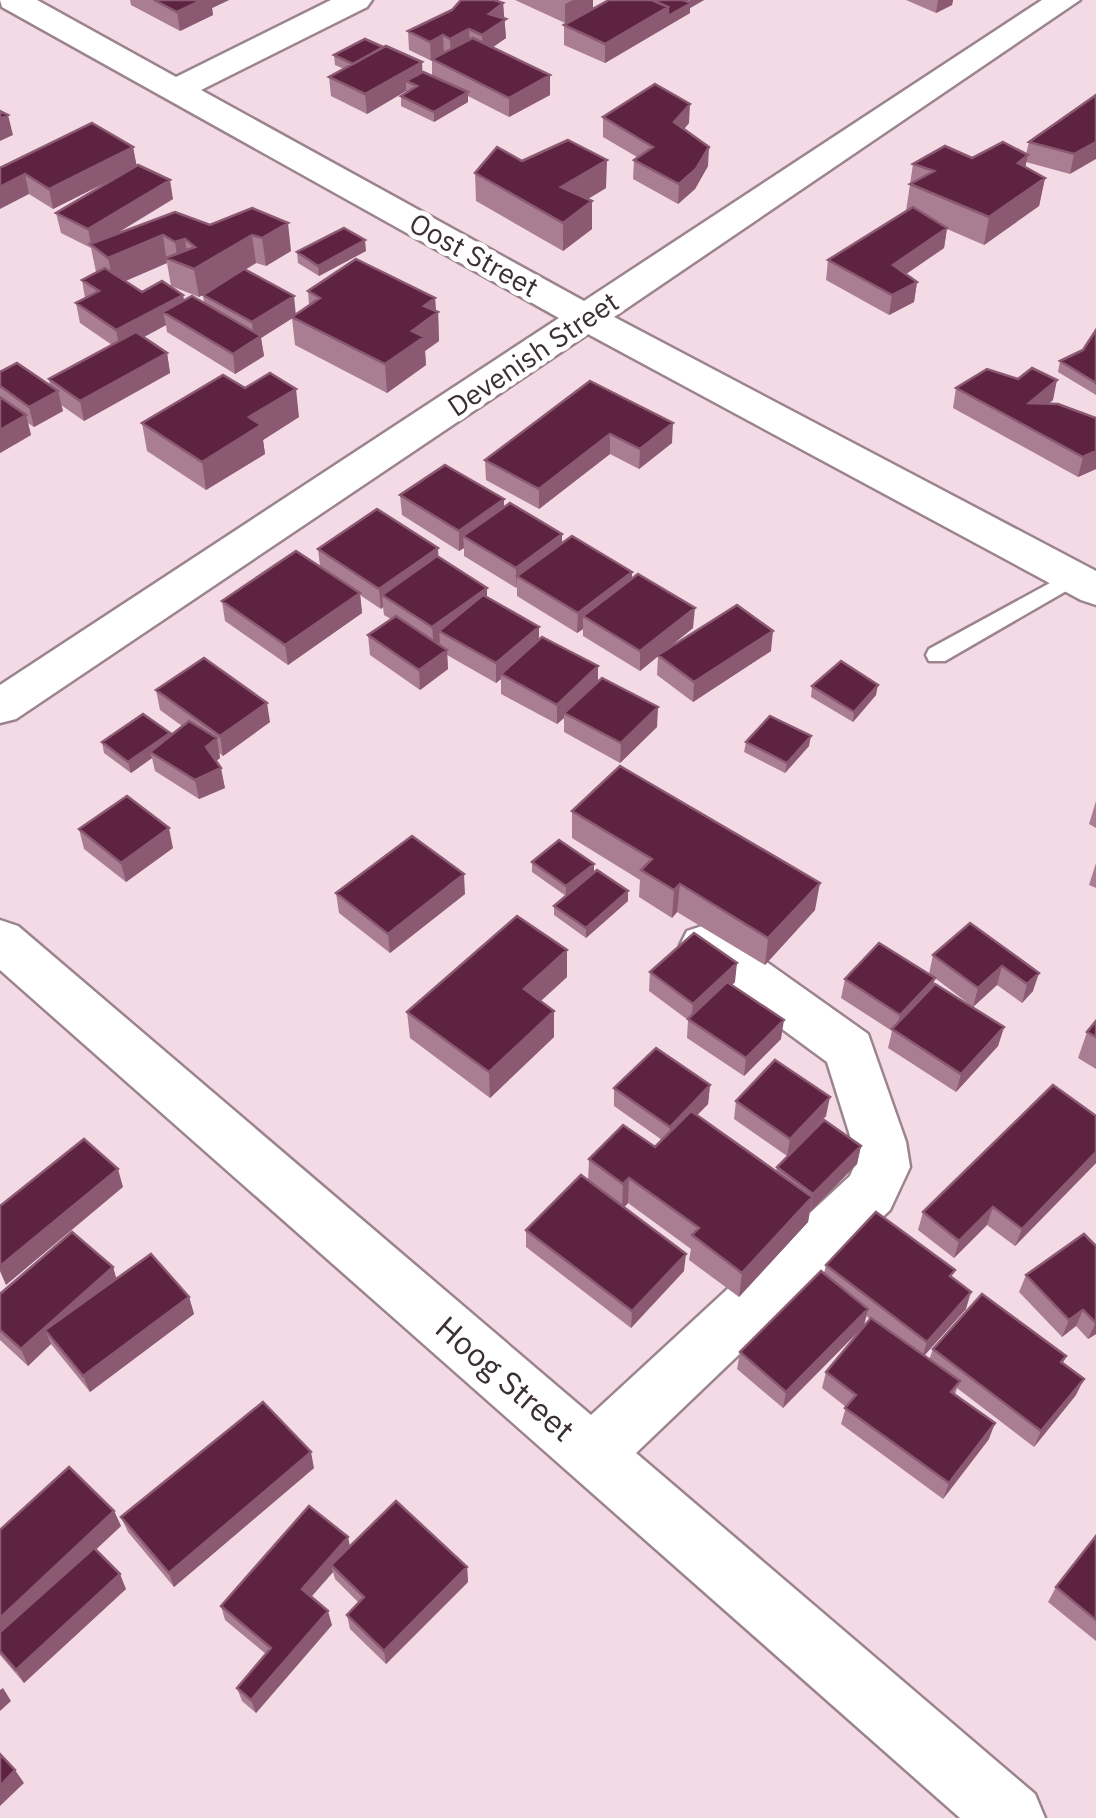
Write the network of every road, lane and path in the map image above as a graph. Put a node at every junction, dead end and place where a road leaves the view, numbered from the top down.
1 (13, 0) edge
2 (356, 0) edge
3 (1064, 0) edge
4 (176, 90) junction
5 (587, 318) junction
6 (1084, 584) edge
7 (937, 655) dead end
8 (0, 707) edge
9 (0, 940) edge
10 (706, 945) edge
11 (592, 1454) junction
12 (1011, 1818) edge

1 - 4 street, Oost Street
2 - 4 street
3 - 5 street, Devenish Street
4 - 5 street, Oost Street
5 - 6 street, Oost Street
5 - 8 street, Devenish Street
6 - 7 lane
9 - 11 street, Hoog Street
10 - 11 street
11 - 12 street, Hoog Street

